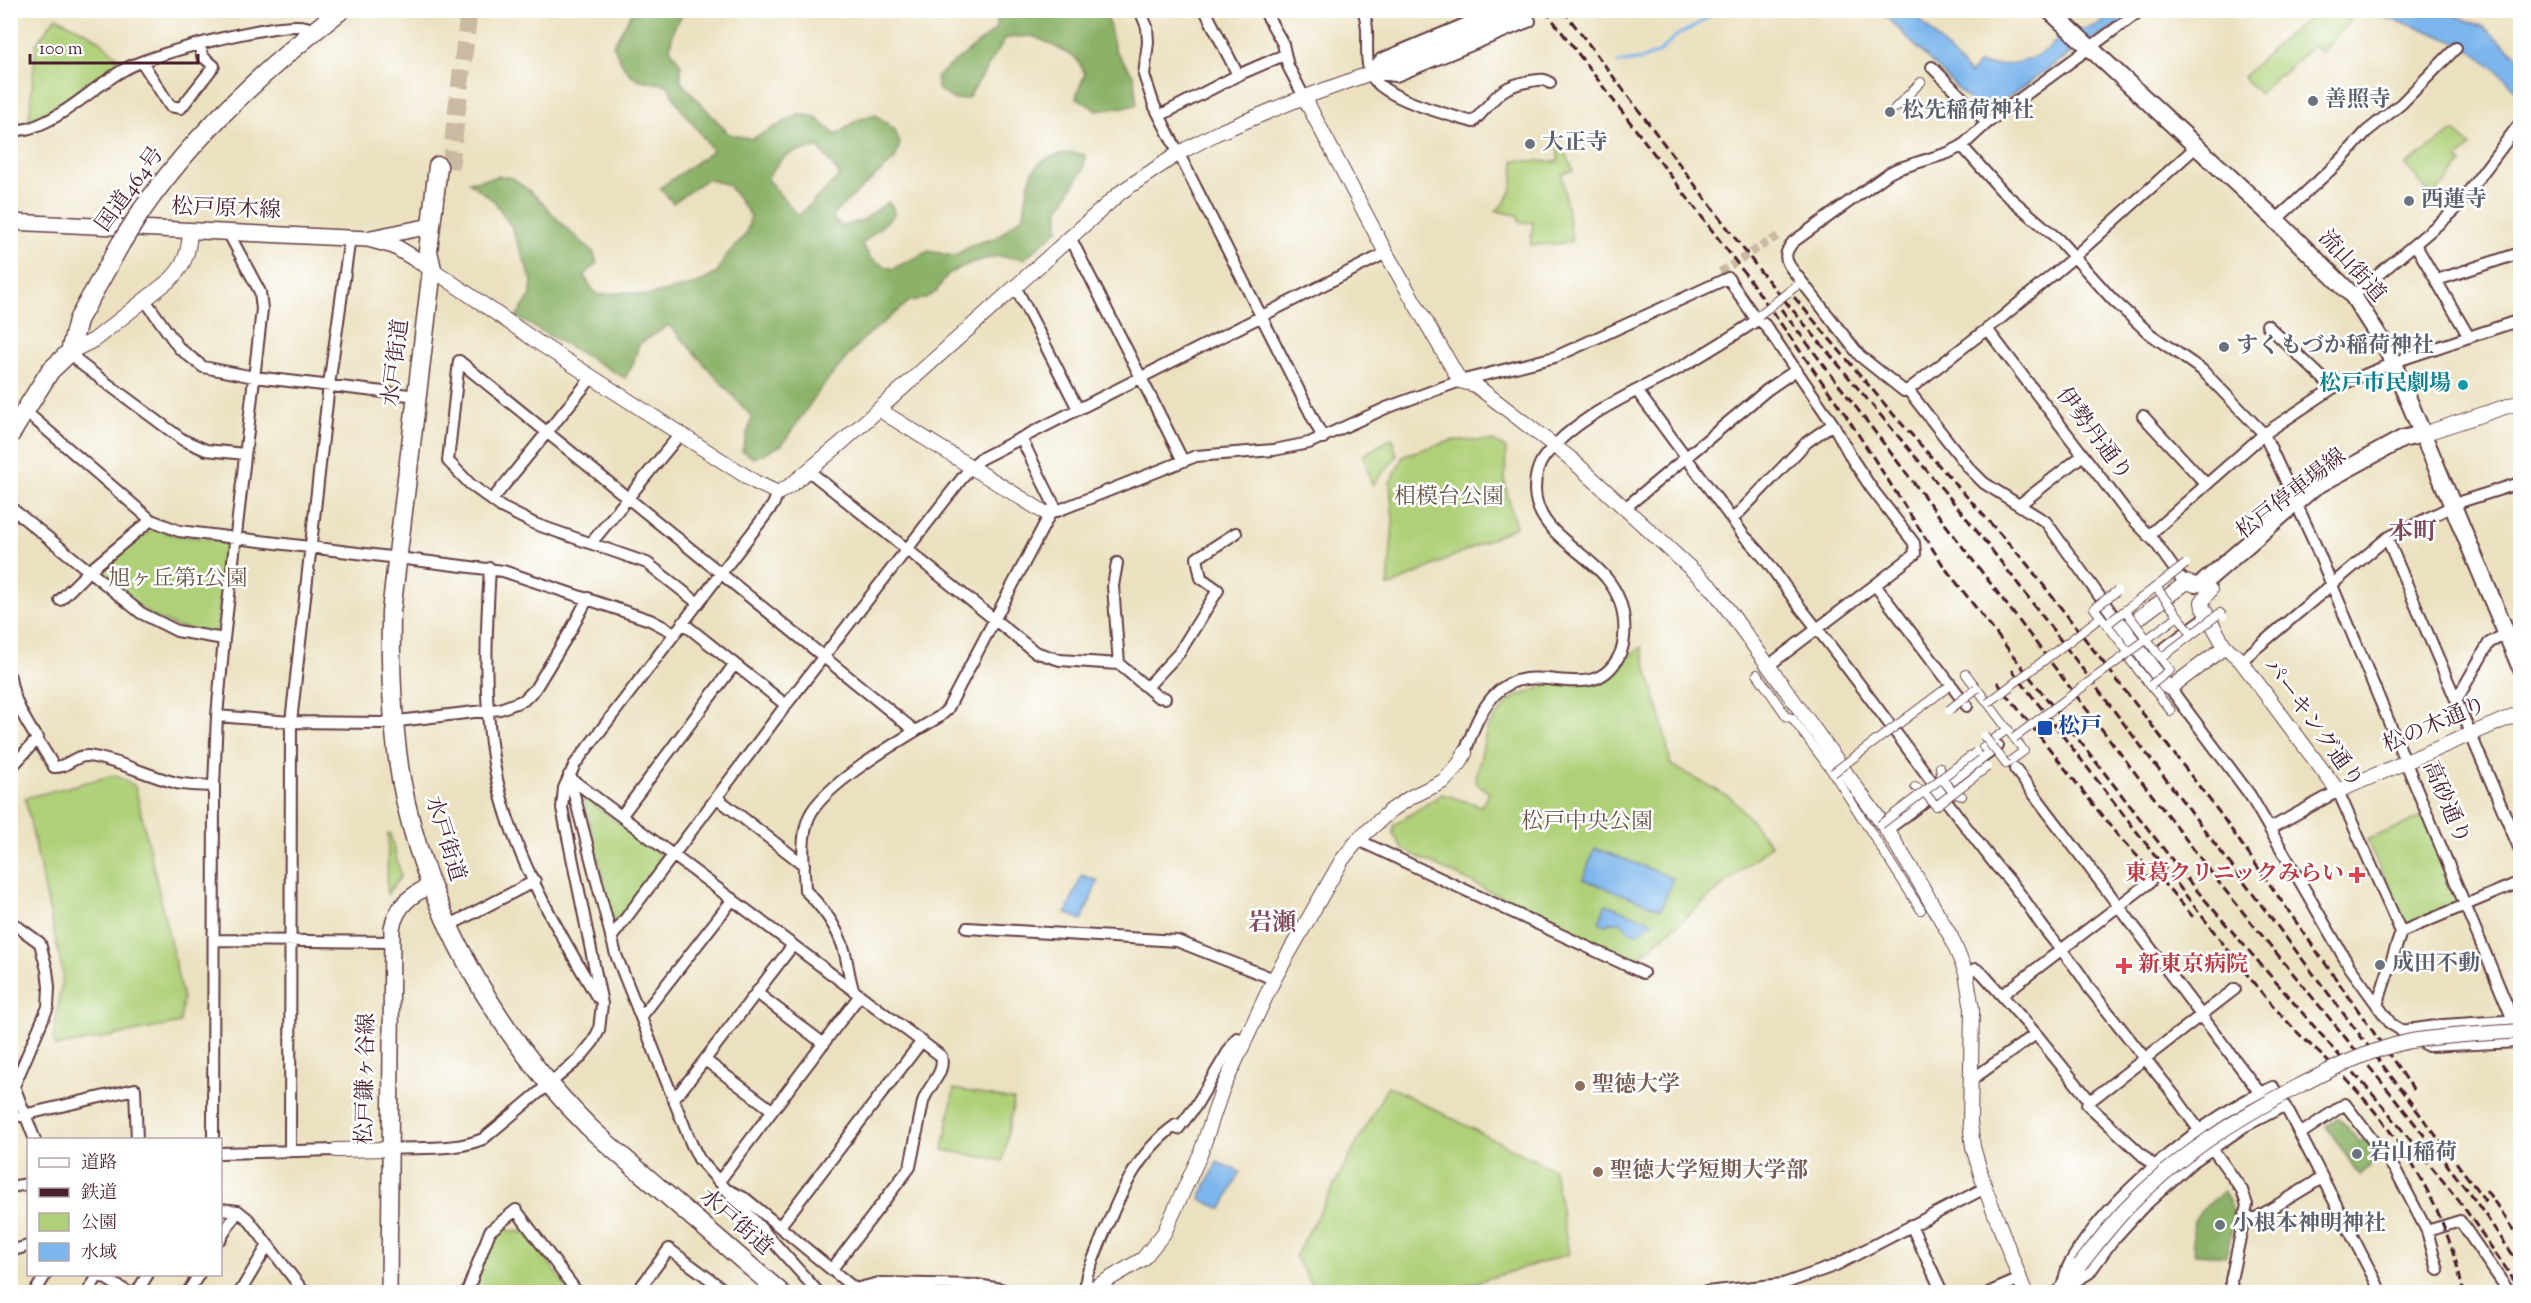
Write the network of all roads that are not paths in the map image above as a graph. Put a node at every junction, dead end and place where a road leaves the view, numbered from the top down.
1 (340, 10) edge
2 (1140, 10) edge
3 (1205, 10) edge
4 (1264, 10) edge
5 (1363, 10) edge
6 (1498, 10) edge
7 (2141, 10) edge
8 (2051, 11) edge
9 (1520, 12) edge
10 (314, 32) junction
11 (200, 45) junction
12 (2088, 46) junction
13 (2456, 48) dead end
14 (1284, 55) junction
15 (142, 62) junction
16 (1932, 68) dead end
17 (1369, 73) junction
18 (1238, 75) junction
19 (1550, 82) dead end
20 (1921, 82) dead end
21 (1304, 97) junction
22 (1895, 108) dead end
23 (1161, 115) junction
24 (1987, 123) junction
25 (2520, 123) edge
26 (10, 131) edge
27 (1962, 146) junction
28 (2196, 147) junction
29 (1179, 153) junction
30 (2276, 220) junction
31 (10, 222) edge
32 (431, 226) junction
33 (190, 231) junction
34 (228, 232) junction
35 (350, 237) junction
36 (1070, 237) junction
37 (368, 239) junction
38 (2415, 244) junction
39 (1386, 253) junction
40 (2520, 253) edge
41 (2074, 257) junction
42 (432, 269) junction
43 (2437, 280) junction
44 (1796, 285) dead end
45 (1015, 286) junction
46 (2353, 296) junction
47 (145, 300) junction
48 (1262, 316) junction
49 (1759, 317) junction
50 (2520, 320) edge
51 (2267, 325) dead end
52 (1987, 329) junction
53 (2469, 337) junction
54 (70, 352) junction
55 (2393, 363) junction
56 (1796, 370) junction
57 (254, 377) junction
58 (592, 377) junction
59 (1141, 377) junction
60 (1460, 381) junction
61 (329, 385) junction
62 (2333, 388) junction
63 (1908, 390) junction
64 (1637, 391) junction
65 (418, 396) junction
66 (2520, 402) edge
67 (881, 408) junction
68 (1078, 409) junction
69 (25, 411) junction
70 (2143, 416) dead end
71 (1833, 424) junction
72 (548, 433) junction
73 (681, 433) junction
74 (2264, 434) junction
75 (2423, 434) junction
76 (10, 435) edge
77 (1021, 438) junction
78 (1323, 438) junction
79 (1555, 446) junction
80 (245, 454) junction
81 (2084, 454) junction
82 (1686, 457) junction
83 (1183, 461) junction
84 (970, 468) junction
85 (809, 471) junction
86 (2520, 483) edge
87 (2206, 484) junction
88 (778, 493) junction
89 (628, 499) junction
90 (492, 500) junction
91 (2019, 505) junction
92 (2453, 506) junction
93 (10, 507) edge
94 (1625, 508) junction
95 (2298, 508) junction
96 (1050, 511) junction
97 (151, 520) junction
98 (1732, 520) junction
99 (1236, 533) dead end
100 (2148, 536) junction
101 (235, 538) junction
102 (2388, 538) junction
103 (592, 542) junction
104 (312, 548) junction
105 (907, 549) junction
106 (397, 558) junction
107 (1117, 563) dead end
108 (2186, 564) dead end
109 (490, 568) junction
110 (89, 571) junction
111 (721, 573) junction
112 (2330, 584) junction
113 (1875, 585) junction
114 (2200, 585) junction
115 (2156, 587) junction
116 (2117, 591) dead end
117 (588, 598) junction
118 (60, 600) dead end
119 (698, 603) junction
120 (2178, 616) junction
121 (2223, 616) dead end
122 (2206, 617) junction
123 (994, 621) junction
124 (2115, 621) junction
125 (683, 623) junction
126 (1818, 630) junction
127 (675, 633) junction
128 (2507, 633) junction
129 (2192, 634) junction
130 (224, 639) junction
131 (2147, 639) junction
132 (2224, 645) junction
133 (2128, 654) junction
134 (824, 656) junction
135 (2154, 659) junction
136 (2241, 661) junction
137 (1119, 664) junction
138 (734, 665) junction
139 (2520, 666) edge
140 (1762, 670) junction
141 (1966, 674) dead end
142 (10, 677) edge
143 (2151, 686) junction
144 (1147, 687) junction
145 (1977, 688) junction
146 (2170, 688) junction
147 (1165, 698) dead end
148 (2457, 699) junction
149 (1988, 703) junction
150 (1963, 704) junction
151 (786, 705) junction
152 (1949, 710) dead end
153 (488, 711) junction
154 (2171, 711) dead end
155 (2520, 713) edge
156 (218, 716) junction
157 (291, 722) junction
158 (394, 723) junction
159 (2008, 729) junction
160 (915, 731) junction
161 (2471, 733) junction
162 (38, 738) junction
163 (2014, 738) junction
164 (1989, 751) junction
165 (1464, 753) joint
166 (2406, 762) junction
167 (1940, 767) dead end
168 (10, 769) edge
169 (2015, 769) dead end
170 (1833, 773) junction
171 (570, 776) junction
172 (1942, 778) junction
173 (214, 786) junction
174 (1915, 787) dead end
175 (1940, 790) junction
176 (2338, 791) junction
177 (1924, 792) junction
178 (1953, 793) junction
179 (1962, 796) dead end
180 (717, 798) junction
181 (622, 815) junction
182 (1884, 828) junction
183 (2271, 828) junction
184 (1358, 840) junction
185 (2520, 850) edge
186 (675, 855) junction
187 (804, 865) junction
188 (535, 881) junction
189 (2150, 882) dead end
190 (2520, 882) edge
191 (431, 885) junction
192 (733, 899) junction
193 (2467, 905) junction
194 (2119, 907) junction
195 (1921, 910) dead end
196 (10, 921) edge
197 (450, 925) junction
198 (967, 928) dead end
199 (2401, 932) junction
200 (611, 938) junction
201 (214, 940) junction
202 (290, 941) junction
203 (391, 942) junction
204 (793, 945) junction
205 (2061, 950) junction
206 (1966, 973) junction
207 (1643, 974) dead end
208 (1274, 980) junction
209 (2235, 989) dead end
210 (857, 992) junction
211 (757, 993) junction
212 (2002, 995) junction
213 (2378, 1002) junction
214 (602, 1005) junction
215 (2202, 1015) junction
216 (641, 1017) junction
217 (2518, 1024) edge
218 (2401, 1031) junction
219 (2036, 1034) junction
220 (922, 1041) junction
221 (1245, 1041) junction
222 (2520, 1042) edge
223 (824, 1044) junction
224 (2145, 1059) junction
225 (705, 1060) junction
226 (1971, 1080) junction
227 (549, 1083) junction
228 (2260, 1092) junction
229 (672, 1096) junction
230 (2087, 1104) dead end
231 (2284, 1106) junction
232 (772, 1110) junction
233 (25, 1114) junction
234 (10, 1118) edge
235 (2199, 1130) junction
236 (2300, 1134) junction
237 (34, 1138) edge
238 (136, 1138) edge
239 (213, 1138) edge
240 (389, 1149) junction
241 (2213, 1149) junction
242 (336, 1150) joint
243 (290, 1151) junction
244 (222, 1153) edge
245 (2154, 1166) junction
246 (2322, 1178) junction
247 (720, 1180) junction
248 (27, 1184) edge
249 (10, 1187) edge
250 (1985, 1188) junction
251 (727, 1190) junction
252 (222, 1209) edge
253 (238, 1211) junction
254 (2245, 1218) junction
255 (1911, 1225) junction
256 (780, 1226) junction
257 (2427, 1231) junction
258 (222, 1236) edge
259 (27, 1245) edge
260 (268, 1245) junction
261 (10, 1251) edge
262 (832, 1269) junction
263 (2438, 1270) dead end
264 (45, 1276) edge
265 (97, 1276) edge
266 (100, 1276) edge
267 (147, 1276) edge
268 (198, 1276) edge
269 (297, 1281) junction
270 (2022, 1286) edge
271 (1784, 1288) edge
272 (1089, 1292) edge
273 (2060, 1292) edge
274 (35, 1293) edge
275 (88, 1293) edge
276 (128, 1293) edge
277 (137, 1293) edge
278 (188, 1293) edge
279 (240, 1293) edge
280 (290, 1293) edge
281 (304, 1293) edge
282 (389, 1293) edge
283 (467, 1293) edge
284 (577, 1293) edge
285 (637, 1293) edge
286 (728, 1293) edge
287 (780, 1293) edge
288 (818, 1293) edge
289 (1001, 1293) edge
290 (1706, 1293) edge
291 (1942, 1293) edge
292 (1990, 1293) edge
293 (2232, 1293) edge
294 (2380, 1293) edge
295 (2509, 1293) edge

1 - 10 highway, 国道464号
2 - 23 street
3 - 18 street
4 - 14 street
5 - 17 street
6 - 17 street
7 - 12 street
8 - 12 main road, 流山街道
9 - 17 street
10 - 11 street
10 - 54 highway, 国道464号, bridge
11 - 15 street
11 - 15 street
12 - 24 street
12 - 28 main road, 流山街道
13 - 30 street
14 - 18 street
14 - 21 street
15 - 26 street
16 - 24 street
17 - 19 street
17 - 21 street
18 - 23 street
20 - 22 street
21 - 29 street
21 - 39 street
23 - 29 street
24 - 27 street
25 - 38 street
27 - 41 street, 高砂通り
27 - 63 street
28 - 30 main road, 流山街道
28 - 41 street
29 - 36 street
29 - 48 street
30 - 46 main road, 流山街道
31 - 33 main road, 松戸原木線
32 - 37 main road
32 - 42 highway, 水戸街道
32 - 42 highway, 水戸街道
33 - 34 main road, 松戸原木線
33 - 47 street
34 - 35 main road, 松戸原木線
34 - 57 street
35 - 37 main road, 松戸原木線
35 - 61 street
36 - 45 street
36 - 59 street
37 - 42 main road, 松戸原木線
38 - 43 street
38 - 46 street
39 - 48 street
39 - 60 street
40 - 43 street
41 - 52 street
41 - 74 street, 高砂通り
42 - 58 street
42 - 65 highway, 水戸街道
43 - 53 street
44 - 49 street, bridge
45 - 67 street
45 - 68 street
46 - 55 main road, 流山街道
47 - 54 street
47 - 57 street
48 - 59 street
48 - 78 street
49 - 56 street
49 - 60 street
49 - 64 street
50 - 53 street
51 - 62 street
52 - 63 street
52 - 81 street, 伊勢丹通り
53 - 55 street
54 - 69 highway
54 - 80 street
55 - 62 street
55 - 75 main road, 流山街道
56 - 71 street
56 - 82 street
57 - 61 street
57 - 80 street
58 - 72 street
58 - 73 street
59 - 68 street
59 - 83 street
60 - 78 street
60 - 79 street
61 - 65 street
61 - 104 street
62 - 74 street
63 - 91 street
64 - 79 street
64 - 82 street
65 - 106 highway, 水戸街道
66 - 75 street
67 - 84 street
67 - 85 street
68 - 77 street
69 - 76 highway
69 - 97 street
70 - 87 street
71 - 98 street
71 - 113 street
72 - 89 street
72 - 90 street
72 - 90 street
73 - 88 street
73 - 89 street
74 - 87 street
74 - 95 street, 高砂通り
75 - 92 main road, 流山街道
75 - 95 main road, 松戸停車場線
77 - 84 street
77 - 96 street
78 - 83 street
79 - 94 street
79 - 165 street
80 - 101 street
81 - 91 street
81 - 100 street, 伊勢丹通り
82 - 94 street
82 - 98 street
83 - 96 street
84 - 96 street
84 - 105 street
85 - 88 street
85 - 105 street
86 - 92 street
87 - 100 street
88 - 111 street
89 - 103 street
89 - 111 street
90 - 103 street
91 - 124 street
92 - 102 street
92 - 128 main road, 流山街道
93 - 110 street
94 - 140 street
95 - 112 street, 高砂通り
95 - 114 main road, 松戸停車場線
96 - 123 street
97 - 101 street
97 - 110 street
98 - 126 street
99 - 144 street
100 - 114 street, 伊勢丹通り
101 - 104 street
101 - 130 street
102 - 112 street
102 - 148 street
103 - 119 street
104 - 106 street
104 - 157 street
105 - 123 street
105 - 134 street
106 - 109 street
106 - 158 highway, 水戸街道
107 - 137 street
108 - 115 street, bridge
109 - 117 street
109 - 153 street
110 - 118 street
110 - 130 street
111 - 119 street
111 - 134 street
112 - 136 street
112 - 166 street, 高砂通り
113 - 126 street
113 - 150 street
114 - 122 street
114 - 124 street
115 - 120 street, bridge
115 - 124 street, bridge
116 - 124 street, bridge
117 - 127 street
117 - 153 street
119 - 125 street
120 - 129 street, bridge
120 - 131 street, bridge
121 - 129 street, bridge
122 - 132 street, パーキング通り
122 - 135 street
123 - 137 street
123 - 160 street
124 - 131 street, bridge
124 - 133 street, bridge
124 - 135 street
124 - 149 street, bridge
125 - 127 street
125 - 138 street
126 - 140 street
126 - 175 street
127 - 171 street
128 - 139 main road, 流山街道
128 - 148 street
129 - 135 street, bridge
130 - 156 street
131 - 133 street, bridge
131 - 135 street, bridge
132 - 136 street, パーキング通り
132 - 146 street
133 - 143 street
133 - 163 street, bridge
134 - 151 street
134 - 160 street
135 - 143 street, bridge
135 - 146 street
136 - 176 street, パーキング通り
137 - 144 street
138 - 151 street
138 - 181 street
140 - 170 street
140 - 182 street
141 - 145 street
142 - 162 street
143 - 154 street
144 - 147 street
145 - 149 street
145 - 150 street, bridge
146 - 183 street
148 - 161 street
149 - 159 street
150 - 152 street, bridge
150 - 170 street, bridge
151 - 180 street
153 - 158 street
153 - 188 street
155 - 161 street, 松の木通り
156 - 157 street
156 - 173 street
157 - 158 street
157 - 202 street
158 - 191 highway, 水戸街道
159 - 163 street
159 - 164 street
160 - 187 street
161 - 166 street, 松の木通り
161 - 185 street
162 - 168 street
162 - 173 street
163 - 164 street, bridge
164 - 172 street, bridge
164 - 175 street
164 - 178 street, bridge
165 - 184 street
166 - 176 street, 松の木通り
166 - 193 street, 高砂通り
167 - 172 street
169 - 194 street
170 - 195 street
171 - 181 street
171 - 200 street
171 - 214 street
172 - 177 street, bridge
172 - 178 street, bridge
173 - 201 street
174 - 177 street, bridge
175 - 182 street
175 - 205 street
176 - 183 street, 松の木通り
176 - 199 street, パーキング通り
177 - 178 street, bridge
177 - 182 street, bridge
178 - 179 street, bridge
180 - 186 street
180 - 187 street
181 - 186 street
182 - 206 street
183 - 213 street
184 - 207 street
184 - 208 street
186 - 192 street
186 - 200 street
187 - 210 street
188 - 197 street
188 - 214 street
189 - 194 street
190 - 193 street
191 - 197 highway, 水戸街道
191 - 203 main road, 松戸鎌ヶ谷線
192 - 204 street
192 - 216 street
193 - 199 street
193 - 217 street, 高砂通り
194 - 205 street
194 - 215 street
196 - 233 street
197 - 227 highway, 水戸街道
198 - 208 street
199 - 213 street
200 - 216 street
201 - 202 street
201 - 239 street
202 - 203 street
202 - 243 street
203 - 240 main road, 松戸鎌ヶ谷線
204 - 210 street
204 - 211 street
205 - 212 street
205 - 224 street
206 - 212 street
206 - 226 street
208 - 221 street
209 - 215 street
210 - 220 street
210 - 223 street
211 - 223 street
211 - 225 street
212 - 219 street
213 - 218 street
214 - 227 street
215 - 224 street
215 - 228 street
216 - 229 street
217 - 218 street
217 - 273 street, bridge
218 - 222 street
219 - 224 street
219 - 226 street
220 - 256 street
220 - 262 street
221 - 272 street
221 - 272 street
223 - 232 street
224 - 235 street
225 - 229 street
225 - 232 street
226 - 250 street
227 - 240 street
227 - 287 highway, 水戸街道
228 - 231 street
228 - 235 street
229 - 247 street
230 - 245 street
231 - 236 street
231 - 241 street
232 - 247 street
233 - 234 street
233 - 237 street
233 - 238 street
235 - 241 street
235 - 245 street
236 - 246 street
236 - 257 street
240 - 242 street
240 - 282 main road, 松戸鎌ヶ谷線
241 - 254 street
241 - 273 street
242 - 243 street
243 - 244 street
245 - 273 street
246 - 254 street
246 - 294 street
247 - 251 street
248 - 249 street
250 - 255 street
250 - 270 street
251 - 256 street
251 - 288 street
252 - 253 street
253 - 258 street
253 - 260 street
254 - 293 street
255 - 271 street
255 - 291 street
256 - 262 street
257 - 263 street
257 - 295 street
259 - 261 street
260 - 269 street
260 - 279 street
262 - 289 street
264 - 274 street
265 - 275 street
266 - 276 street
267 - 277 street
268 - 278 street
269 - 280 street
269 - 281 street
270 - 292 street
271 - 290 street
283 - 284 street
285 - 286 street

